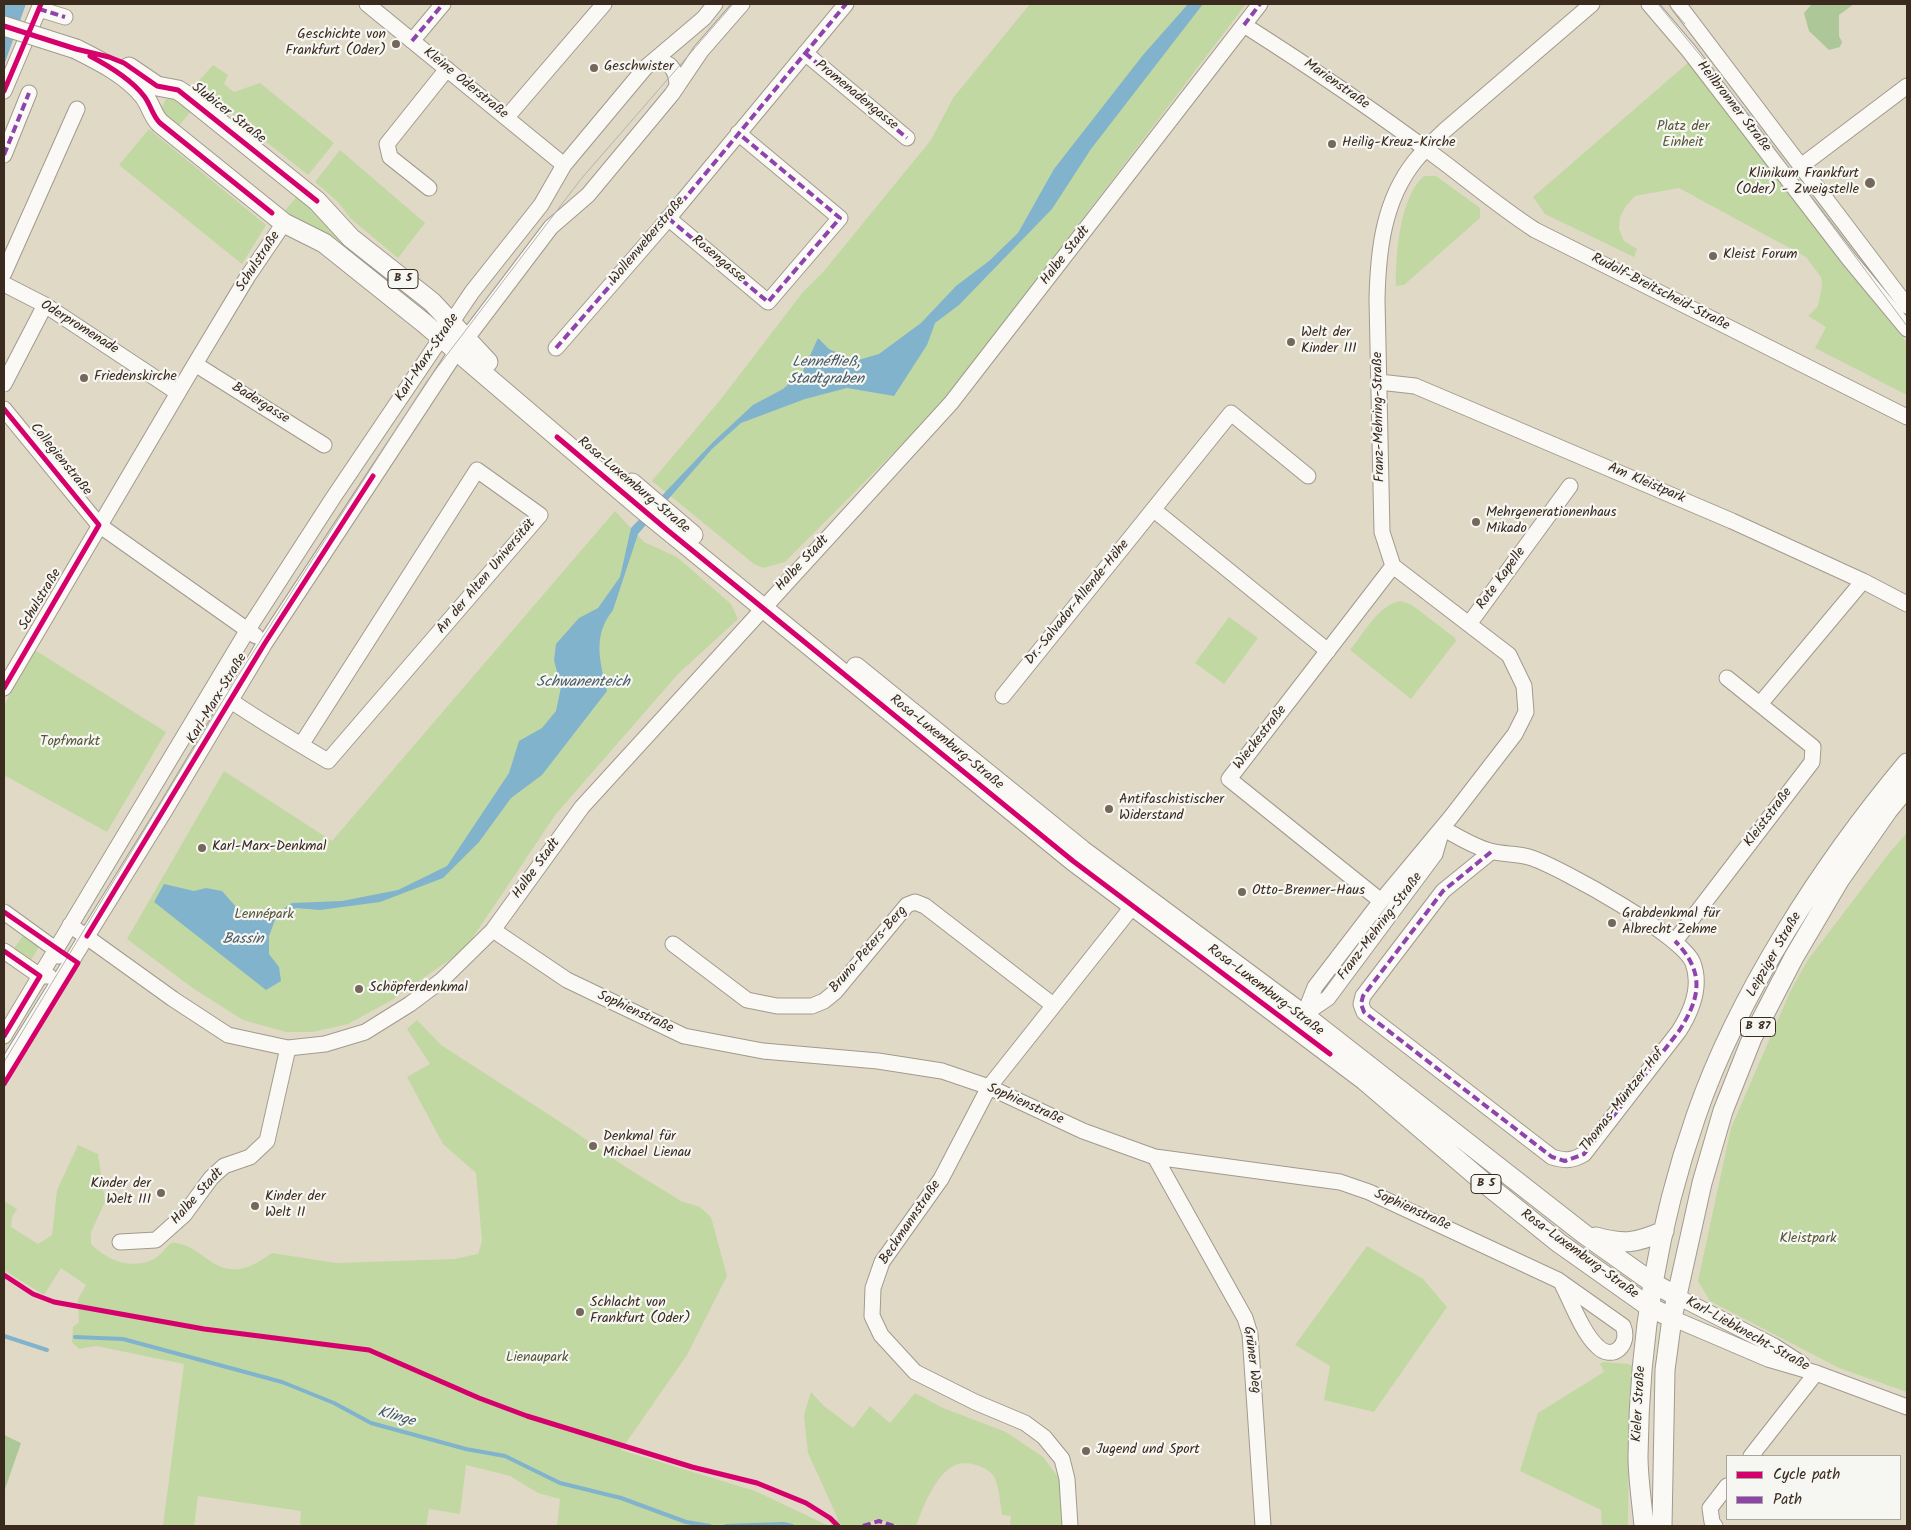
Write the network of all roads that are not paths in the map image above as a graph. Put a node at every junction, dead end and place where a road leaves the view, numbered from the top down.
1 (367, 4) edge
2 (442, 4) edge
3 (604, 4) edge
4 (716, 4) edge
5 (742, 4) edge
6 (846, 4) edge
7 (1260, 4) edge
8 (1592, 4) edge
9 (1649, 4) edge
10 (1678, 4) edge
11 (40, 6) edge
12 (64, 17) dead end
13 (1244, 25) junction
14 (4, 26) edge
15 (412, 42) junction
16 (76, 49) junction
17 (804, 54) junction
18 (652, 62) junction
19 (446, 69) junction
20 (1907, 86) edge
21 (677, 87) junction
22 (164, 88) junction
23 (4, 91) edge
24 (29, 93) dead end
25 (149, 105) junction
26 (78, 109) dead end
27 (507, 117) junction
28 (8, 133) edge
29 (738, 133) junction
30 (907, 138) dead end
31 (1426, 149) junction
32 (4, 155) edge
33 (564, 165) junction
34 (1800, 166) junction
35 (429, 188) dead end
36 (668, 218) junction
37 (284, 223) junction
38 (4, 273) edge
39 (4, 284) edge
40 (45, 305) junction
41 (1907, 306) edge
42 (1906, 329) edge
43 (446, 331) junction
44 (461, 345) junction
45 (556, 348) dead end
46 (195, 364) junction
47 (1379, 382) junction
48 (4, 384) edge
49 (178, 393) junction
50 (4, 409) edge
51 (1907, 417) edge
52 (324, 445) dead end
53 (1308, 476) dead end
54 (1570, 486) dead end
55 (1154, 510) junction
56 (99, 525) junction
57 (1393, 566) junction
58 (1863, 580) junction
59 (766, 603) junction
60 (1907, 604) edge
61 (1470, 624) junction
62 (247, 630) junction
63 (265, 643) junction
64 (1328, 650) junction
65 (1727, 678) dead end
66 (4, 688) edge
67 (212, 688) junction
68 (1002, 696) dead end
69 (230, 701) junction
70 (1760, 704) junction
71 (301, 745) junction
72 (1907, 763) edge
73 (1907, 787) edge
74 (1442, 828) junction
75 (1491, 852) junction
76 (1381, 901) junction
77 (1150, 902) junction
78 (1132, 906) junction
79 (4, 912) edge
80 (70, 925) junction
81 (493, 930) junction
82 (87, 936) junction
83 (1676, 941) junction
84 (673, 944) dead end
85 (54, 949) junction
86 (4, 950) edge
87 (63, 973) junction
88 (40, 976) junction
89 (1053, 1005) junction
90 (1299, 1020) junction
91 (4, 1036) edge
92 (288, 1048) junction
93 (4, 1070) edge
94 (988, 1087) junction
95 (1155, 1157) junction
96 (1664, 1230) junction
97 (1584, 1234) junction
98 (120, 1242) dead end
99 (1561, 1282) junction
100 (1653, 1283) junction
101 (1678, 1297) junction
102 (1648, 1306) junction
103 (1672, 1318) junction
104 (1816, 1373) junction
105 (1907, 1407) edge
106 (1752, 1455) edge
107 (1726, 1487) edge
108 (1714, 1524) edge
109 (1070, 1526) edge
110 (1263, 1526) edge
111 (1644, 1526) edge
112 (1662, 1526) edge

1 - 15 street, Kleine Oderstraße
2 - 15 street
3 - 27 street
4 - 18 street, Karl-Marx-Straße
5 - 21 street, Karl-Marx-Straße
6 - 17 street, Wollenweberstraße
7 - 13 street, Halbe Stadt
8 - 31 street, Franz-Mehring-Straße
9 - 42 street, Heilbronner Straße
10 - 34 street, Heilbronner Straße
11 - 12 street
11 - 23 street
13 - 31 street, Marienstraße
13 - 59 street, Halbe Stadt
14 - 16 main road, B 5, bridge
15 - 19 street, Kleine Oderstraße
16 - 22 main road, Slubicer Straße / B 5
16 - 25 main road, B 5
17 - 29 street, Wollenweberstraße
17 - 30 street, Promenadengasse
18 - 21 street
18 - 33 street, Karl-Marx-Straße
19 - 27 street, Kleine Oderstraße
19 - 35 street
20 - 34 street
21 - 44 street, Karl-Marx-Straße
22 - 25 main road
22 - 43 main road, Slubicer Straße / B 5
24 - 28 street
25 - 37 main road, B 5
26 - 38 street
27 - 33 street, Kleine Oderstraße
28 - 32 street
29 - 36 street, Wollenweberstraße
29 - 36 street, Rosengasse
31 - 47 street, Franz-Mehring-Straße
31 - 51 street, Rudolf-Breitscheid-Straße
33 - 43 street, Karl-Marx-Straße
34 - 41 street, Heilbronner Straße
36 - 45 street, Wollenweberstraße
37 - 43 main road, B 5
37 - 46 street, Schulstraße
39 - 40 street, Oderpromenade
40 - 48 street
40 - 49 street, Oderpromenade
43 - 44 main road, Rosa-Luxemburg-Straße / B 5
43 - 62 street, Karl-Marx-Straße
44 - 59 main road, Rosa-Luxemburg-Straße / B 5
44 - 63 street, Karl-Marx-Straße
46 - 49 street, Schulstraße
46 - 52 street, Badergasse
47 - 57 street, Franz-Mehring-Straße
47 - 58 street, Am Kleistpark
49 - 56 street, Schulstraße
50 - 56 street, Collegienstraße
53 - 55 street, Dr.-Salvador-Allende-Höhe
54 - 61 street, Rote Kapelle
55 - 64 street
55 - 68 street, Dr.-Salvador-Allende-Höhe
56 - 62 street, Collegienstraße
56 - 66 street, Schulstraße
57 - 61 street, Franz-Mehring-Straße
57 - 64 street, Wieckestraße
58 - 60 street, Am Kleistpark
58 - 70 street
59 - 77 main road, Rosa-Luxemburg-Straße / B 5
59 - 78 main road, Rosa-Luxemburg-Straße / B 5
59 - 81 street, Halbe Stadt
61 - 74 street, Franz-Mehring-Straße
62 - 63 street, Collegienstraße
62 - 67 street, Karl-Marx-Straße
63 - 69 street, Karl-Marx-Straße
64 - 76 street, Wieckestraße
65 - 70 street, Kleiststraße
67 - 69 street, An der Alten Universität
67 - 80 street, Karl-Marx-Straße
69 - 71 street, An der Alten Universität
69 - 82 street, Karl-Marx-Straße
70 - 83 street, Kleiststraße
71 - 71 street, An der Alten Universität
72 - 96 main road, Leipziger Straße / B 87
73 - 101 main road, Leipziger Straße / B 87
74 - 75 street, Thomas-Müntzer-Hof
74 - 76 street, Franz-Mehring-Straße
74 - 90 street, Franz-Mehring-Straße
75 - 83 street, Thomas-Müntzer-Hof
75 - 83 street, Thomas-Müntzer-Hof
76 - 90 street, Franz-Mehring-Straße
77 - 78 main road
77 - 90 main road, Rosa-Luxemburg-Straße / B 5
78 - 89 street, Beckmannstraße
78 - 90 main road, Rosa-Luxemburg-Straße / B 5
79 - 85 street
80 - 82 street, Halbe Stadt
80 - 85 street, Karl-Marx-Straße
81 - 92 street, Halbe Stadt
81 - 94 street, Sophienstraße
82 - 87 street, Karl-Marx-Straße
82 - 92 street, Halbe Stadt
84 - 89 street, Bruno-Peters-Berg
85 - 87 street
85 - 88 street, Karl-Marx-Straße
86 - 88 street
87 - 88 street
87 - 93 street, Karl-Marx-Straße
88 - 91 street, Karl-Marx-Straße
89 - 94 street, Beckmannstraße
90 - 97 main road, Rosa-Luxemburg-Straße / B 5
90 - 102 main road, Rosa-Luxemburg-Straße / B 5
92 - 98 street, Halbe Stadt
94 - 95 street, Sophienstraße
94 - 109 street, Beckmannstraße
95 - 99 street, Sophienstraße
95 - 110 street, Grüner Weg
96 - 97 main road
96 - 100 main road, Leipziger Straße / B 87
97 - 100 main road, Rosa-Luxemburg-Straße / B 5
99 - 99 street, Sophienstraße
100 - 101 main road, Rosa-Luxemburg-Straße / B 5
100 - 102 main road, Kieler Straße
101 - 103 main road, Kieler Straße
101 - 104 street, Karl-Liebknecht-Straße
102 - 103 main road, Rosa-Luxemburg-Straße / B 5
102 - 111 main road, Kieler Straße
103 - 104 street, Karl-Liebknecht-Straße
103 - 112 main road, Kieler Straße
104 - 105 street, Karl-Liebknecht-Straße
104 - 106 street
107 - 108 street

